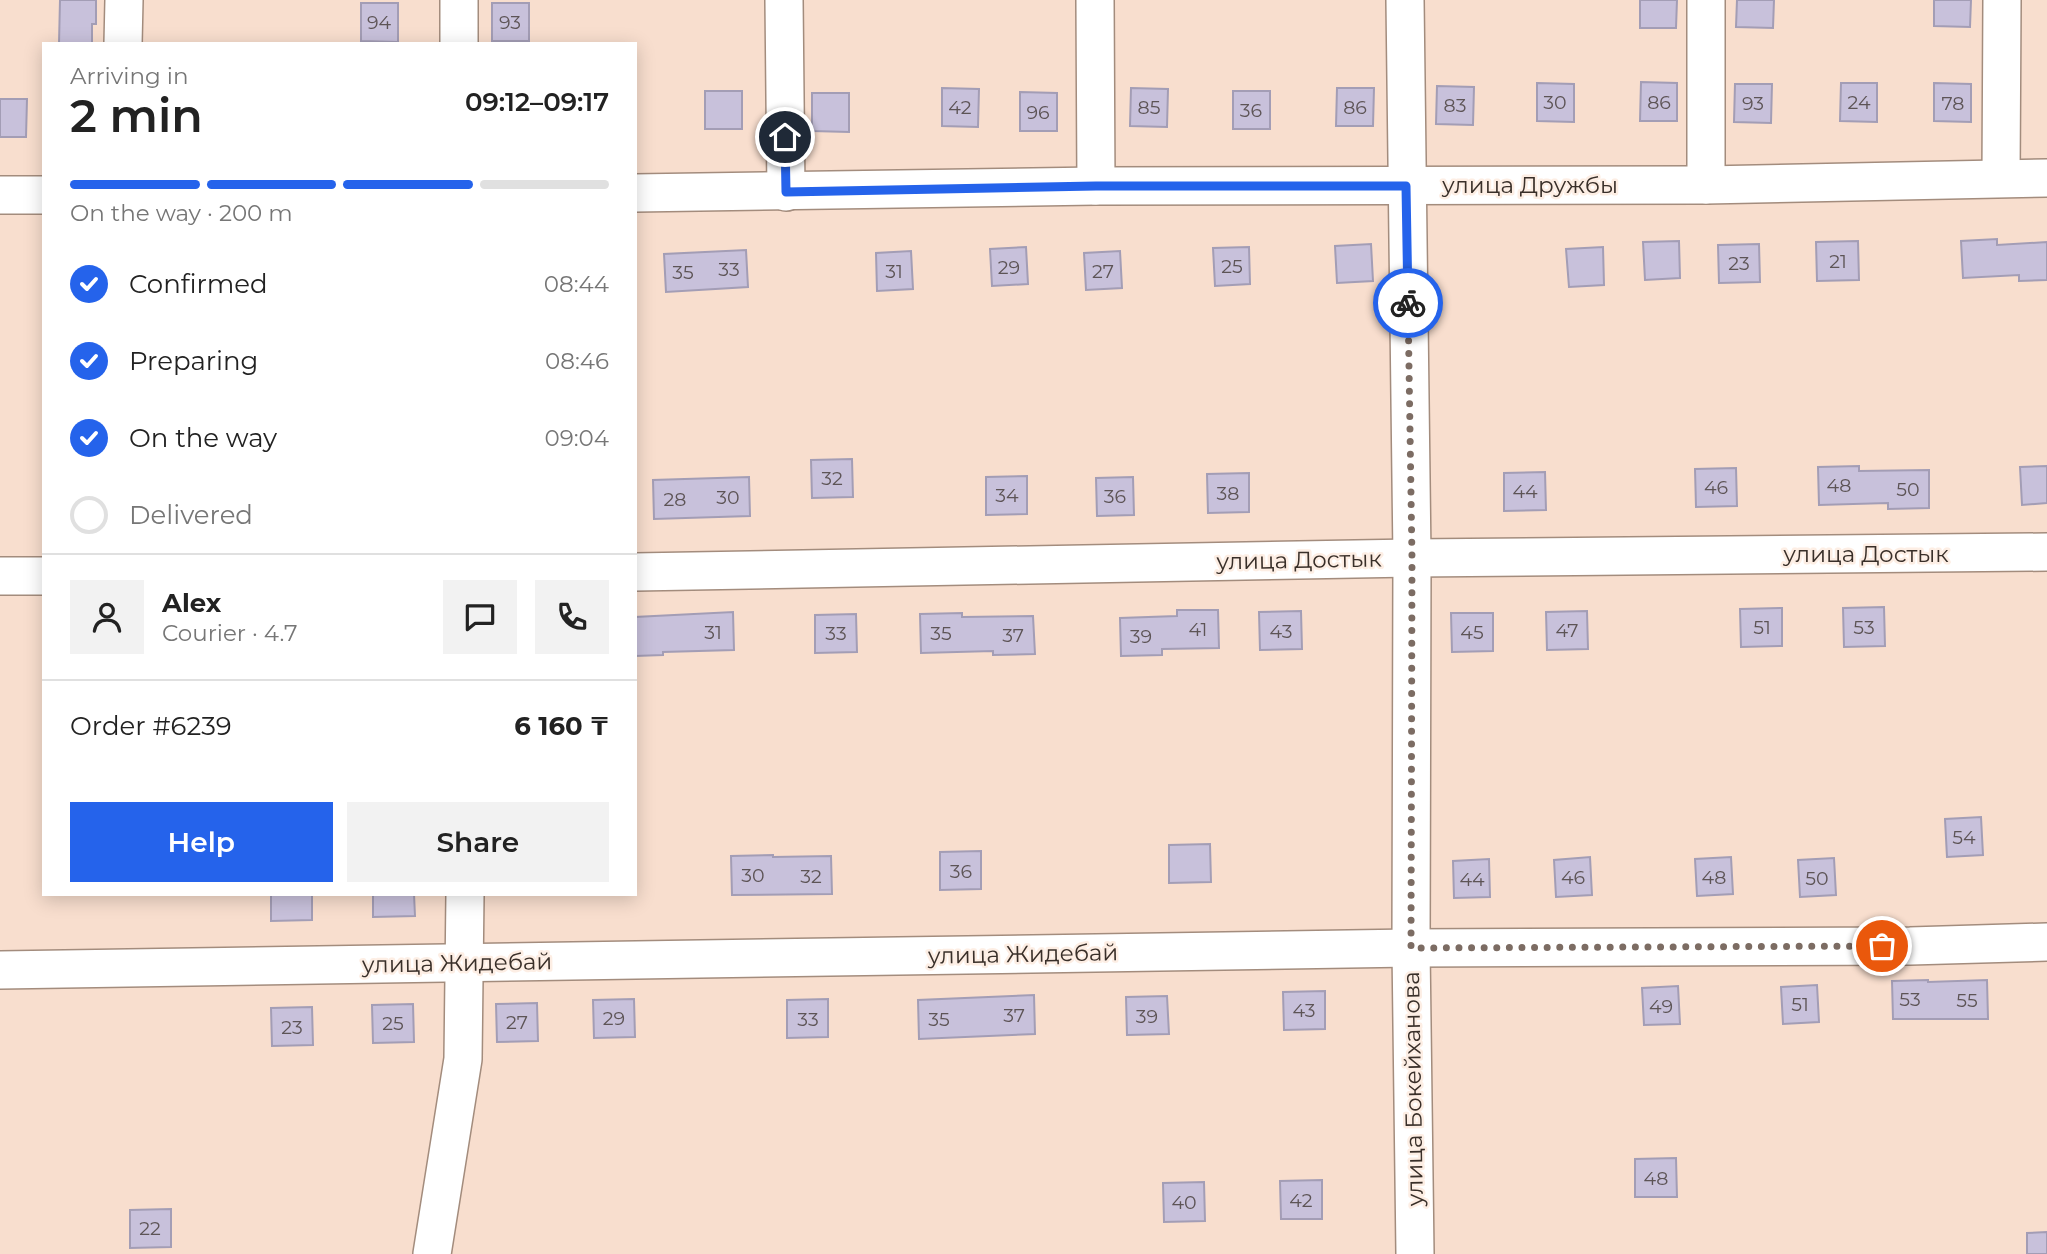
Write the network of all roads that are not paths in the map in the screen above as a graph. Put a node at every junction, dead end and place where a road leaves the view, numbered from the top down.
1 (124, 0) edge
2 (459, 0) edge
3 (784, 0) edge
4 (1095, 0) edge
5 (1405, 0) edge
6 (1706, 0) edge
7 (2002, 0) edge
8 (124, 42) edge
9 (459, 42) edge
10 (2001, 178) junction
11 (2047, 178) edge
12 (1706, 185) junction
13 (1096, 186) junction
14 (1406, 186) junction
15 (786, 192) junction
16 (637, 193) edge
17 (0, 195) edge
18 (42, 195) edge
19 (2047, 552) edge
20 (1412, 558) junction
21 (637, 572) edge
22 (0, 576) edge
23 (42, 576) edge
24 (465, 896) edge
25 (2047, 942) edge
26 (1411, 948) junction
27 (465, 963) junction
28 (0, 970) edge
29 (432, 1254) edge
30 (1415, 1254) edge

1 - 8 street
2 - 9 street
3 - 15 street
4 - 13 street
5 - 14 street, улица Бокейханова
6 - 12 street
7 - 10 street
10 - 11 street, улица Дружбы
10 - 12 street, улица Дружбы
12 - 14 street, улица Дружбы
13 - 14 street, улица Дружбы
13 - 15 street, улица Дружбы
14 - 20 street, улица Бокейханова
15 - 16 street, улица Дружбы
17 - 18 street
19 - 20 street, улица Достык
20 - 21 street, улица Достык
20 - 26 street, улица Бокейханова
22 - 23 street
24 - 27 street
25 - 26 street, улица Жидебай
26 - 27 street, улица Жидебай
26 - 30 street, улица Бокейханова
27 - 28 street, улица Жидебай
27 - 29 street

